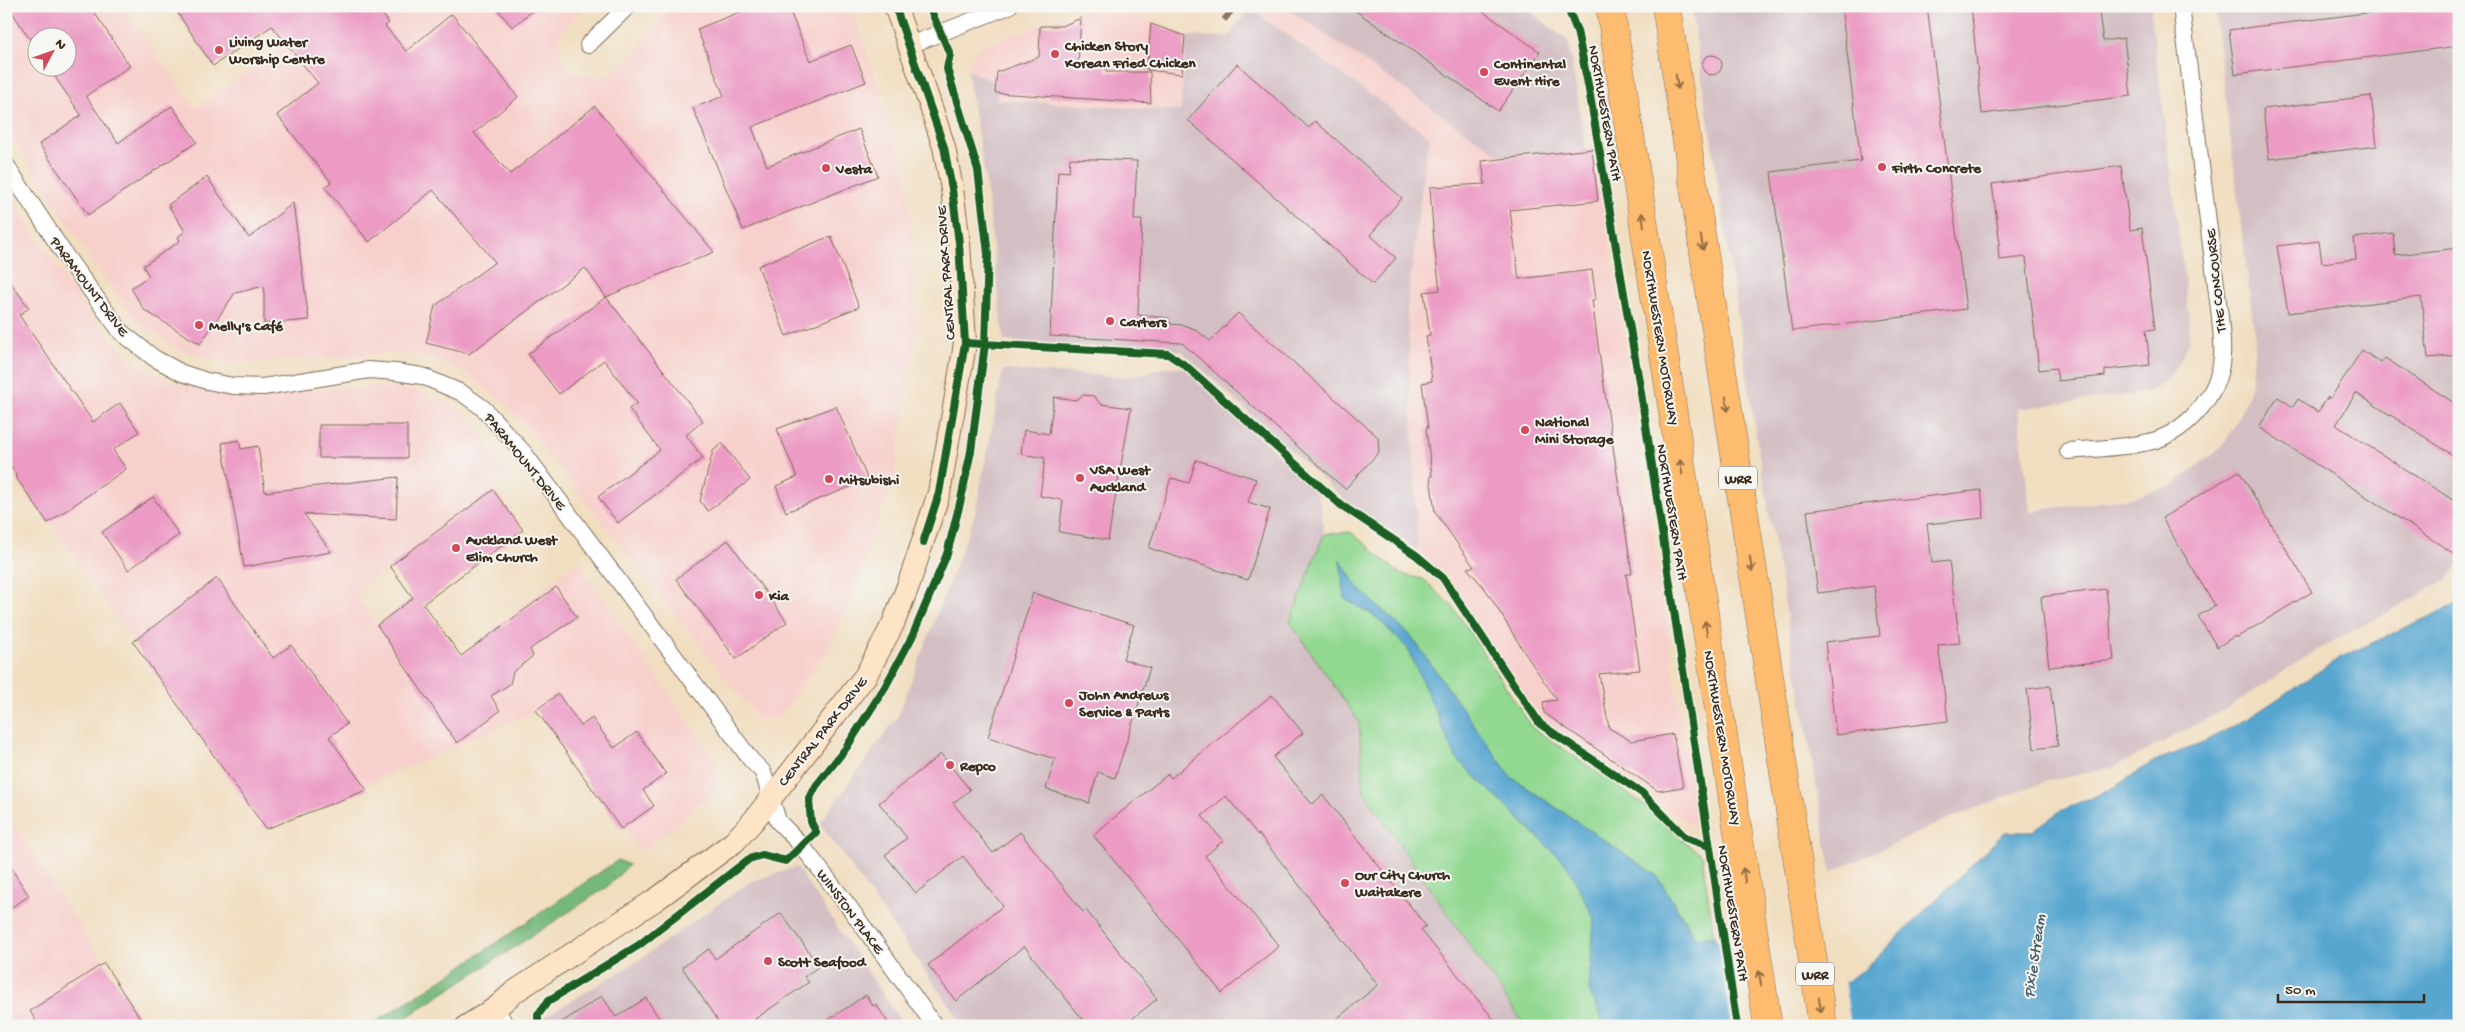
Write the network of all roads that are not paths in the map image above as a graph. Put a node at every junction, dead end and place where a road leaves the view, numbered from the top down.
1 (628, 6) edge
2 (895, 6) edge
3 (1009, 6) edge
4 (1598, 6) edge
5 (1610, 6) edge
6 (1666, 6) edge
7 (2181, 6) edge
8 (588, 45) dead end
9 (910, 45) junction
10 (1624, 96) junction
11 (6, 166) edge
12 (2068, 451) dead end
13 (770, 797) junction
14 (501, 1017) edge
15 (467, 1026) edge
16 (935, 1026) edge
17 (1768, 1026) edge
18 (1823, 1026) edge

1 - 8 street
2 - 9 main road, CENTRAL PARK DRIVE
3 - 9 street
4 - 10 highway
5 - 10 highway, NORTHWESTERN MOTORWAY
6 -> 18 highway, WRR
7 - 12 street, THE CONCOURSE
9 - 13 main road, CENTRAL PARK DRIVE
17 -> 10 highway, NORTHWESTERN MOTORWAY
11 - 13 street, PARAMOUNT DRIVE
13 - 14 main road, CENTRAL PARK DRIVE
13 - 16 street, WINSTON PLACE
14 - 15 main road, CENTRAL PARK DRIVE

